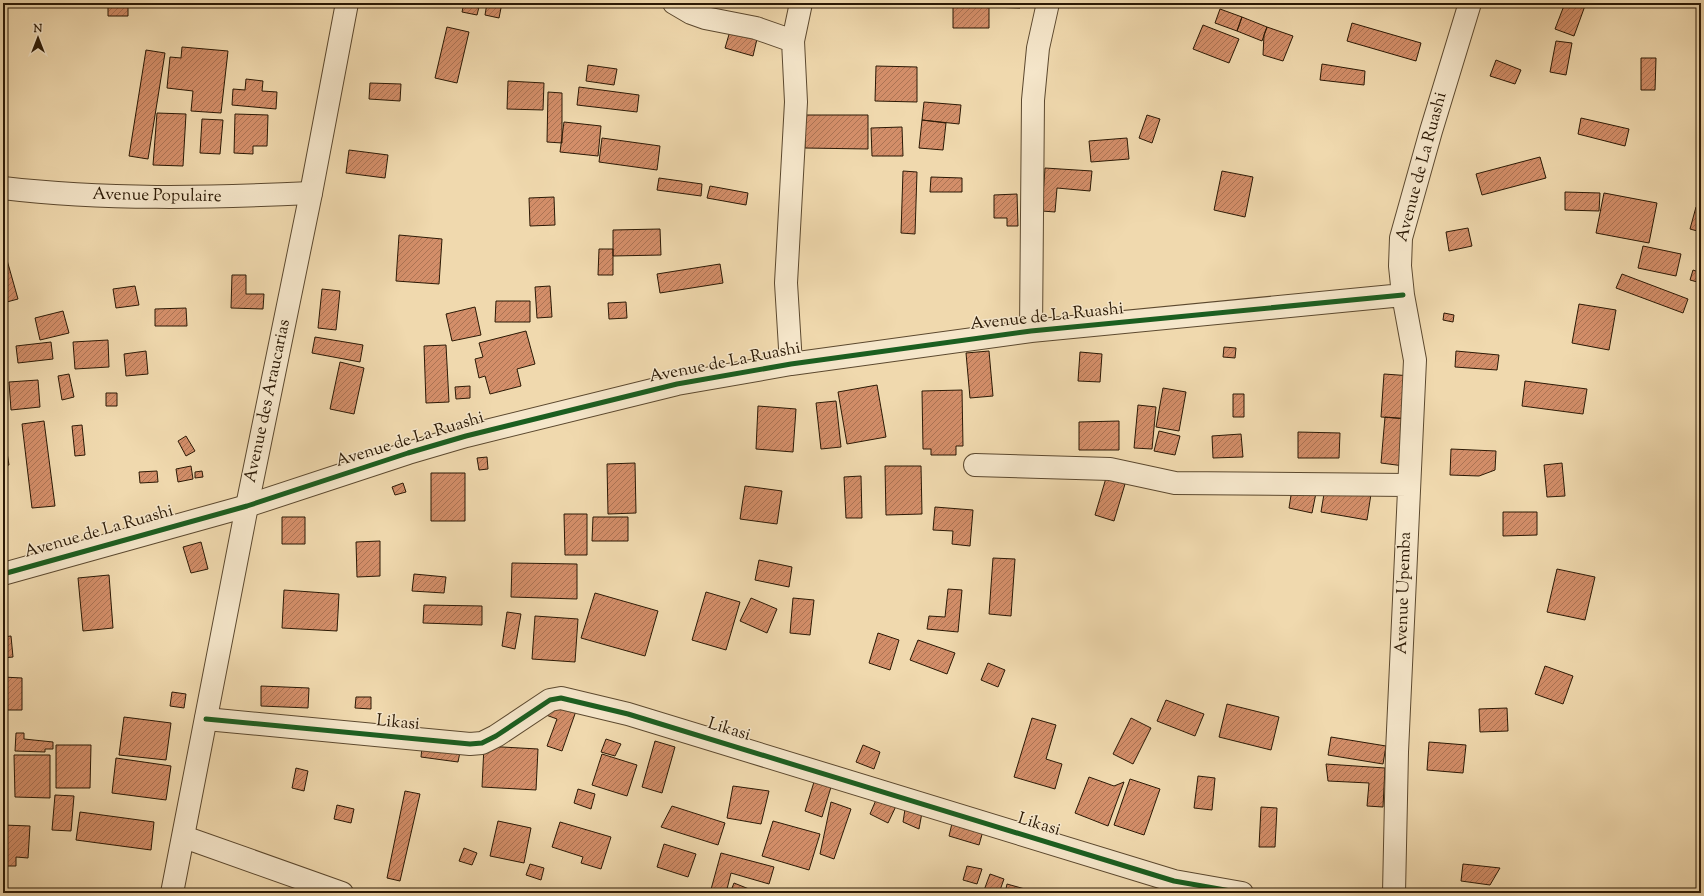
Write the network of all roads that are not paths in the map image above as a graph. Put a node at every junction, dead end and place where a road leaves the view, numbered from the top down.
1 (347, 3) edge
2 (674, 3) edge
3 (801, 3) edge
4 (1048, 3) edge
5 (1470, 3) edge
6 (794, 40) junction
7 (3, 188) edge
8 (311, 194) junction
9 (1403, 295) junction
10 (1031, 331) junction
11 (790, 364) junction
12 (975, 465) dead end
13 (1408, 485) junction
14 (247, 506) junction
15 (3, 574) edge
16 (206, 720) junction
17 (184, 837) junction
18 (172, 893) edge
19 (342, 893) edge
20 (1242, 893) edge
21 (1394, 893) edge

1 - 8 street, Avenue des Araucarias
2 - 6 street
3 - 6 street
4 - 10 street
5 - 9 street, Avenue de La Ruashi
6 - 11 street
7 - 8 street, Avenue Populaire
8 - 14 street, Avenue des Araucarias
9 - 10 street, Avenue de La Ruashi
9 - 13 street, Avenue Upemba
10 - 11 street, Avenue de La Ruashi
11 - 14 street, Avenue de La Ruashi
12 - 13 street
13 - 21 street, Avenue Upemba
14 - 15 street, Avenue de La Ruashi
14 - 16 street, Avenue des Araucarias
16 - 17 street, Avenue des Araucarias
16 - 20 street, Likasi
17 - 18 street, Avenue des Araucarias
17 - 19 street

